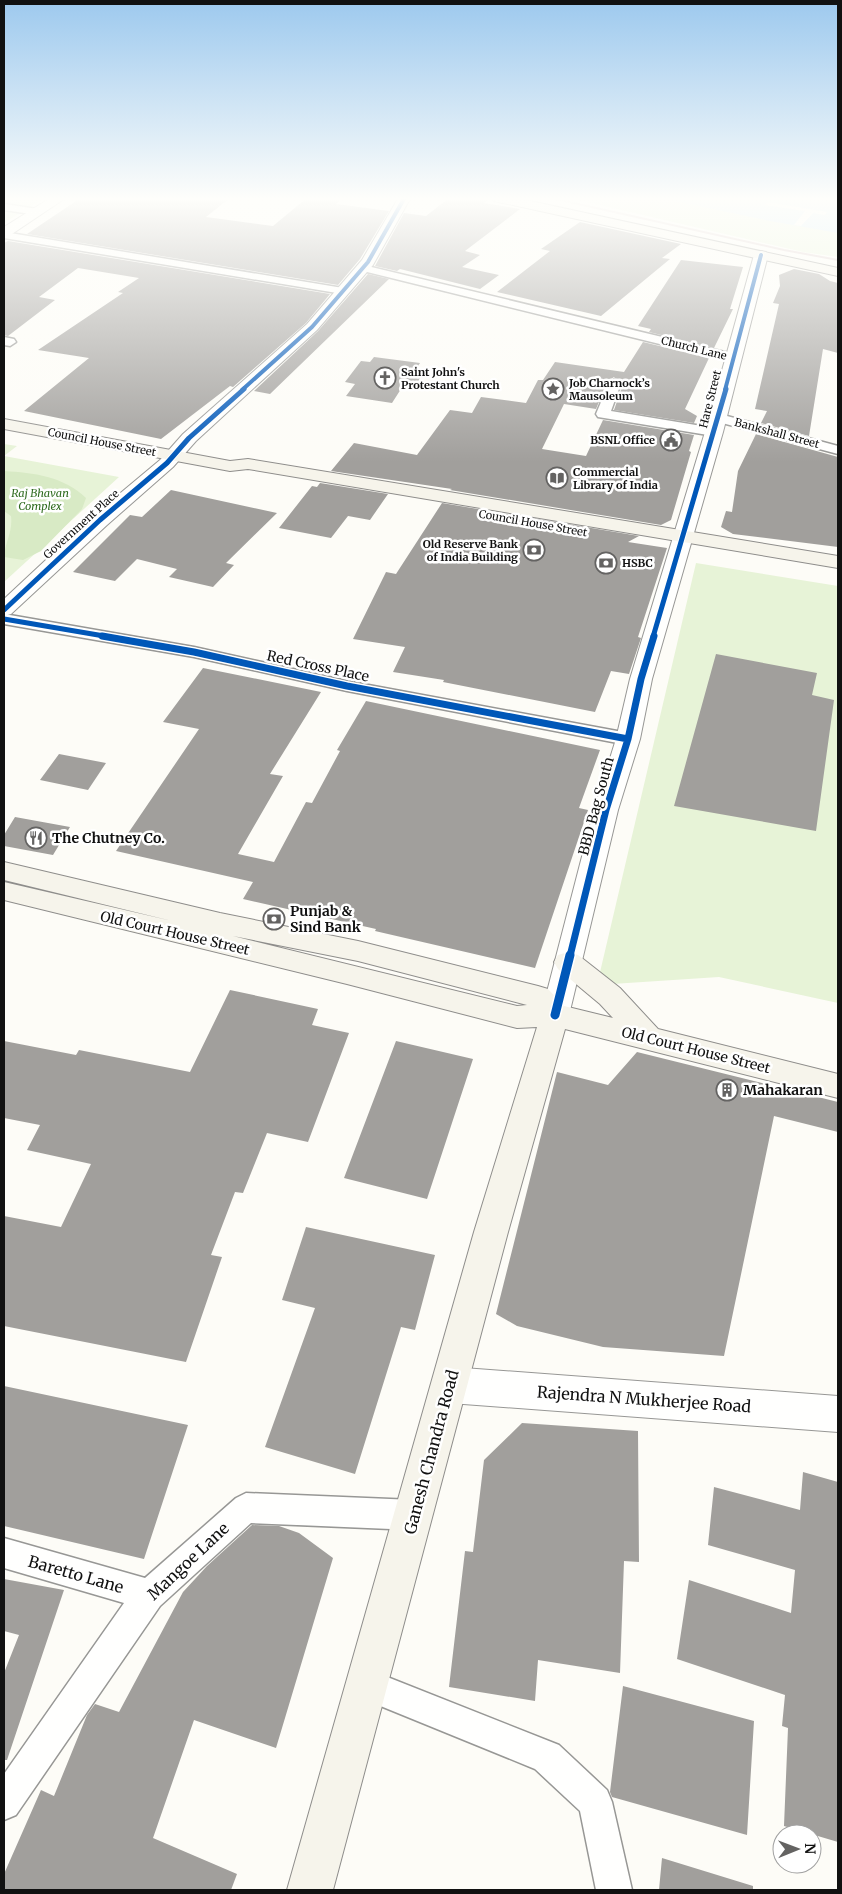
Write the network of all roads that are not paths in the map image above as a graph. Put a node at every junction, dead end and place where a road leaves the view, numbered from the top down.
1 (310, 285) edge
2 (348, 285) edge
3 (434, 285) edge
4 (753, 285) edge
5 (343, 291) junction
6 (733, 358) junction
7 (615, 383) dead end
8 (4, 424) edge
9 (715, 424) junction
10 (838, 450) edge
11 (170, 455) junction
12 (682, 542) junction
13 (838, 562) edge
14 (838, 572) edge
15 (4, 595) edge
16 (4, 610) edge
17 (4, 619) edge
18 (628, 739) junction
19 (4, 870) edge
20 (4, 892) edge
21 (568, 962) junction
22 (555, 1015) junction
23 (649, 1038) junction
24 (838, 1086) edge
25 (450, 1385) junction
26 (838, 1414) edge
27 (414, 1515) junction
28 (4, 1554) edge
29 (148, 1595) junction
30 (367, 1684) junction
31 (4, 1803) edge
32 (310, 1890) edge
33 (614, 1890) edge

1 - 5 street
2 - 5 street
3 - 6 street, Church Lane
4 - 6 street, Hare Street
5 - 11 street
6 - 9 street, Hare Street
7 - 9 street, Bankshall Street
8 - 11 main road, Council House Street
9 - 10 street, Bankshall Street
9 - 12 street, Hare Street
11 - 12 main road, Council House Street
11 - 15 street
11 - 16 street, Government Place
12 - 13 main road
12 - 14 main road, Council House Street
12 - 18 street, BBD Bag South
17 - 18 street, Red Cross Place
18 - 21 street, BBD Bag South
19 - 22 main road
20 - 22 main road, Old Court House Street
21 - 22 street, BBD Bag South
21 - 23 main road
22 - 23 main road, Old Court House Street
22 - 25 main road, Ganesh Chandra Road
23 - 24 main road, Old Court House Street
25 - 26 street, Rajendra N Mukherjee Road
25 - 27 main road, Ganesh Chandra Road
27 - 29 street, Mangoe Lane
27 - 30 main road, Ganesh Chandra Road
28 - 29 street, Baretto Lane
29 - 31 street, Mangoe Lane
30 - 32 main road, Ganesh Chandra Road
30 - 33 street

